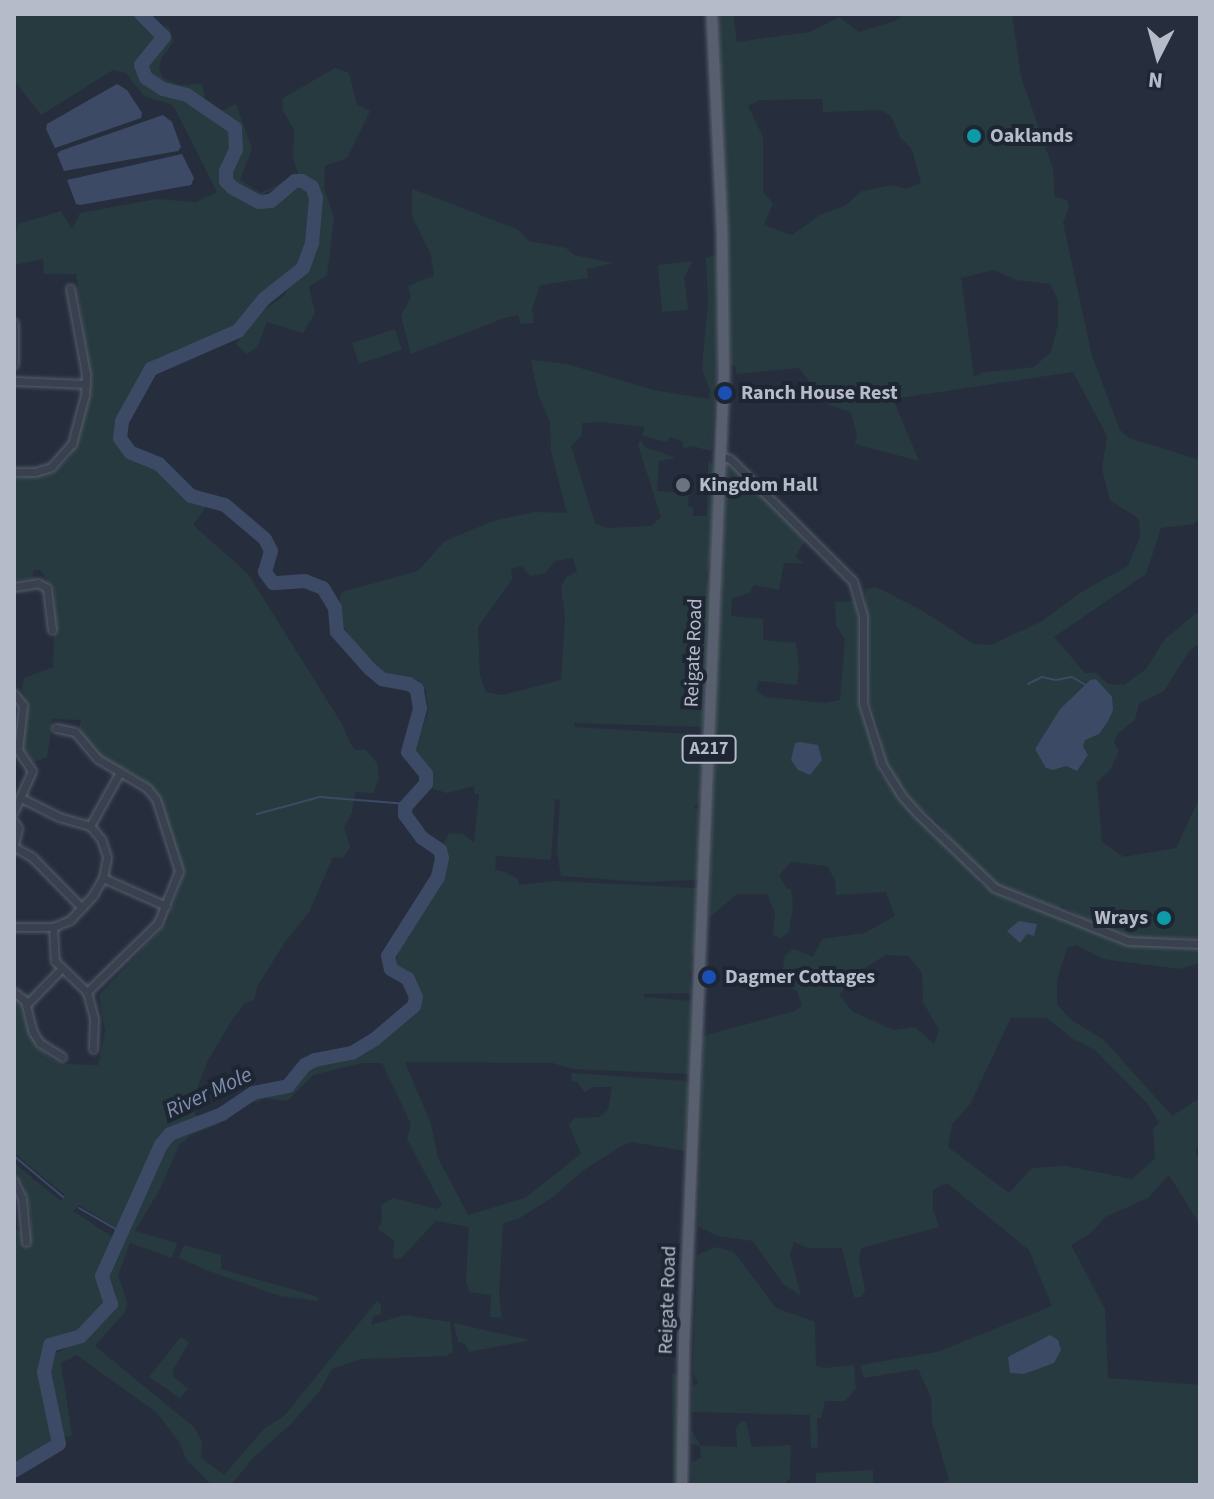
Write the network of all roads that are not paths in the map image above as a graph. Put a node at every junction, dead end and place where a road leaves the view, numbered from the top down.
1 (712, 14) edge
2 (70, 288) dead end
3 (14, 323) edge
4 (78, 330) junction
5 (68, 332) dead end
6 (14, 364) edge
7 (14, 381) edge
8 (86, 384) junction
9 (720, 456) junction
10 (14, 472) edge
11 (37, 572) dead end
12 (38, 583) junction
13 (14, 587) edge
14 (52, 630) dead end
15 (14, 694) edge
16 (56, 728) dead end
17 (120, 772) junction
18 (21, 798) junction
19 (14, 811) edge
20 (14, 822) edge
21 (90, 826) junction
22 (14, 846) edge
23 (103, 878) junction
24 (166, 906) junction
25 (82, 908) junction
26 (14, 927) edge
27 (53, 927) junction
28 (1200, 944) edge
29 (61, 969) junction
30 (14, 992) edge
31 (87, 992) junction
32 (26, 1005) junction
33 (83, 1038) dead end
34 (94, 1040) junction
35 (93, 1049) dead end
36 (62, 1057) dead end
37 (14, 1181) edge
38 (16, 1227) dead end
39 (26, 1228) junction
40 (26, 1242) dead end
41 (682, 1485) edge

1 - 9 main road, Reigate Road / A217
2 - 4 street
3 - 6 street
4 - 5 street
4 - 8 street
7 - 8 street
8 - 10 street
9 - 28 street
9 - 41 main road, Reigate Road / A217
11 - 12 street
12 - 13 street
12 - 14 street
15 - 18 street
16 - 17 street
17 - 21 street
17 - 24 street
18 - 19 street
18 - 21 street
20 - 22 street
21 - 23 street
22 - 25 street
23 - 24 street
23 - 25 street
24 - 31 street
25 - 27 street
26 - 27 street
27 - 29 street
29 - 31 street
29 - 32 street
30 - 32 street
31 - 34 street
32 - 36 street
33 - 34 street
34 - 35 street
37 - 39 street
38 - 39 street
39 - 40 street

